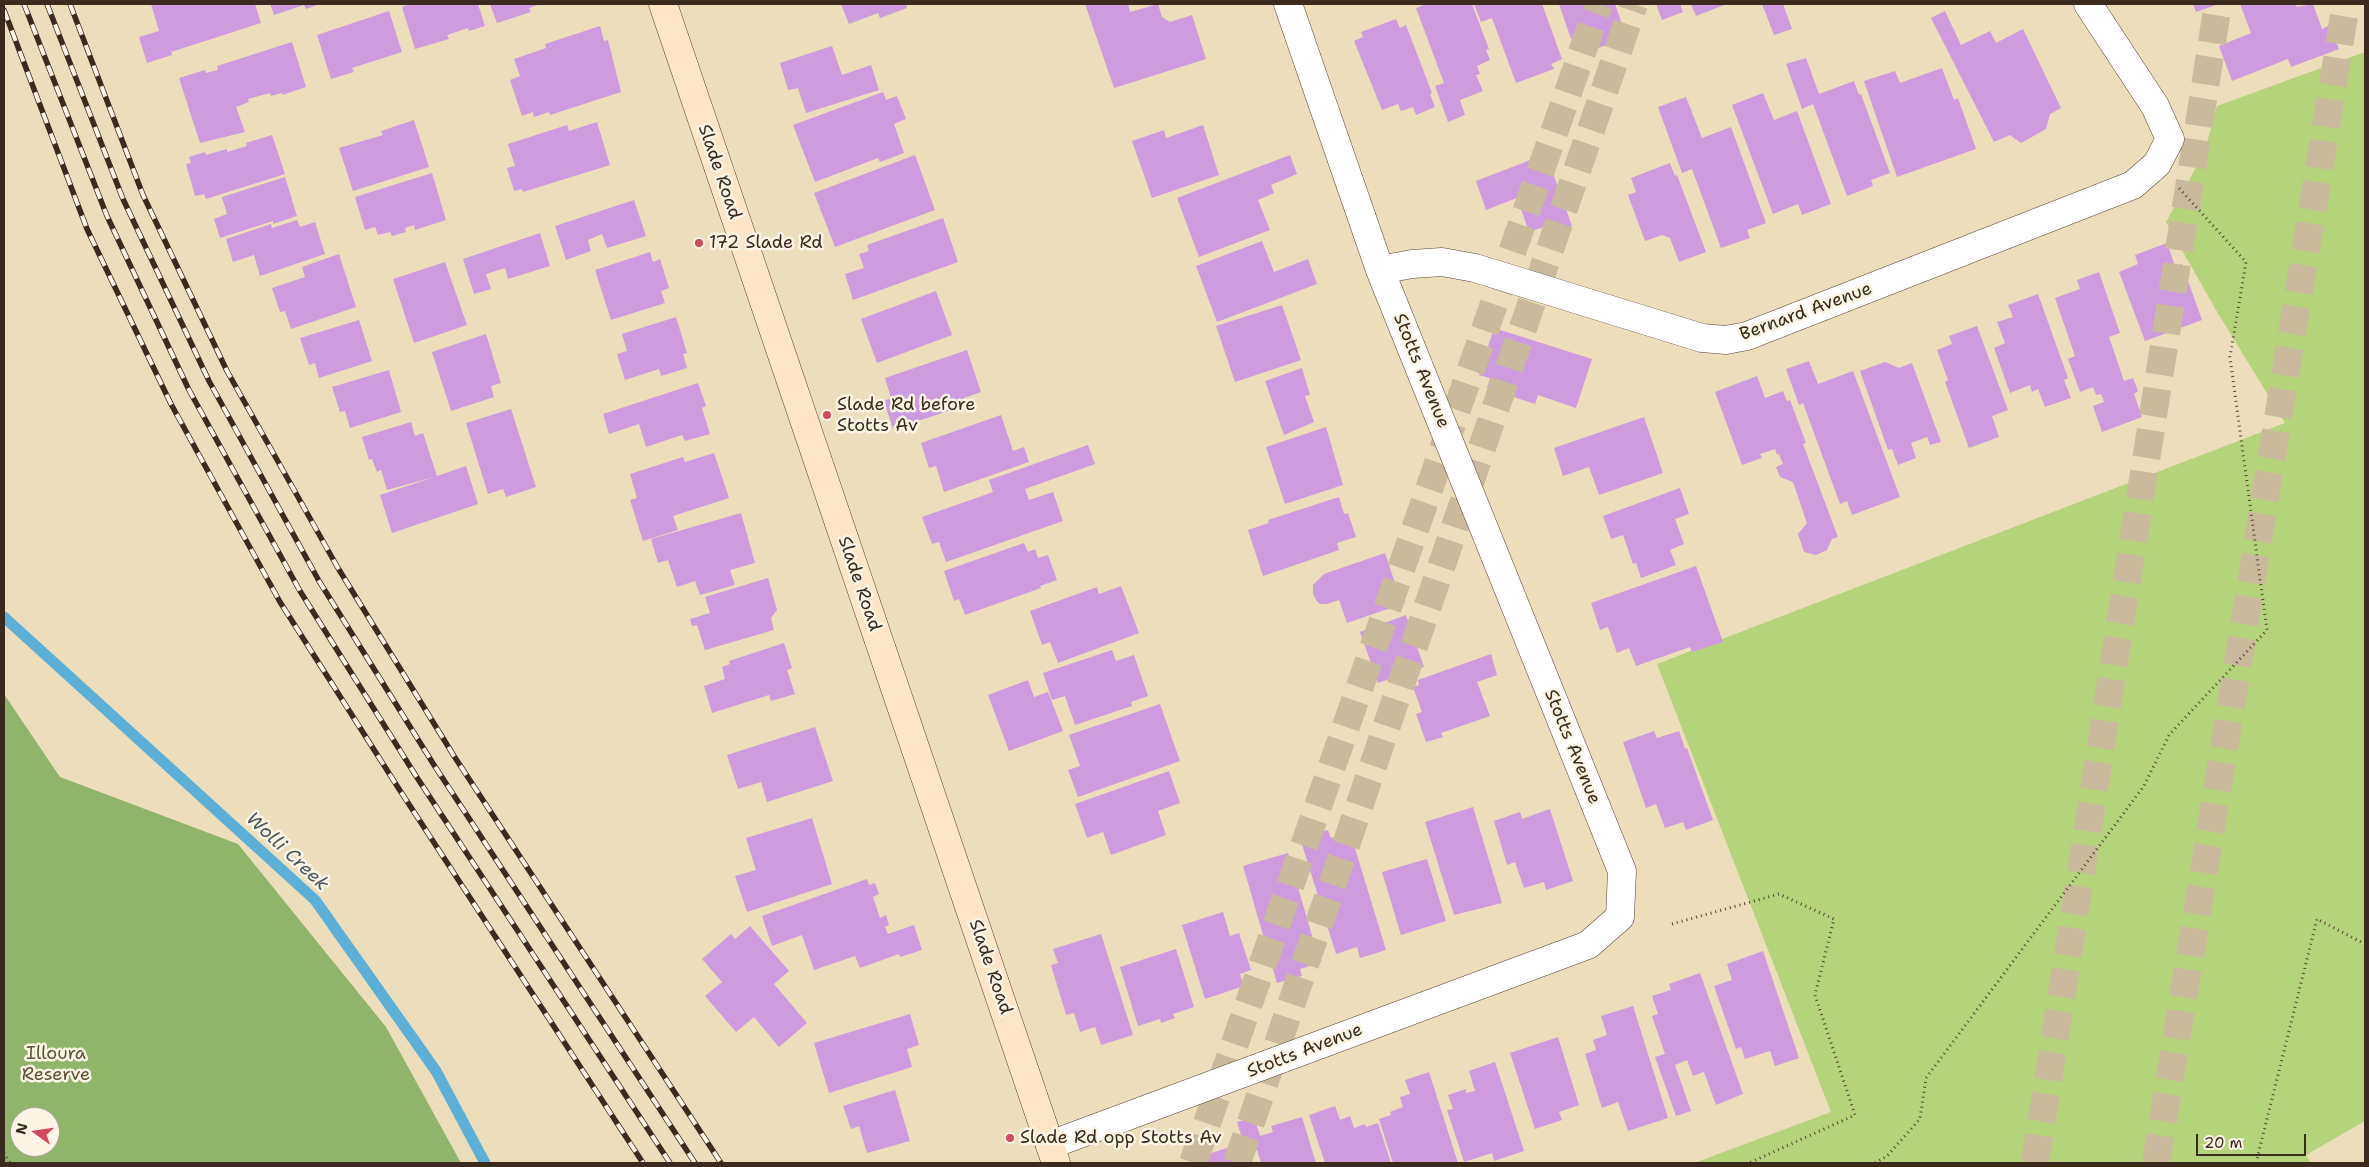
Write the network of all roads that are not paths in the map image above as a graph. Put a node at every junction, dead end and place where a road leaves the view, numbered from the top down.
1 (663, 4) edge
2 (1288, 4) edge
3 (2088, 4) edge
4 (1380, 270) junction
5 (1053, 1154) edge

1 - 5 main road, Slade Road
2 - 4 street, Stotts Avenue
3 - 4 street, Bernard Avenue
4 - 5 street, Stotts Avenue

